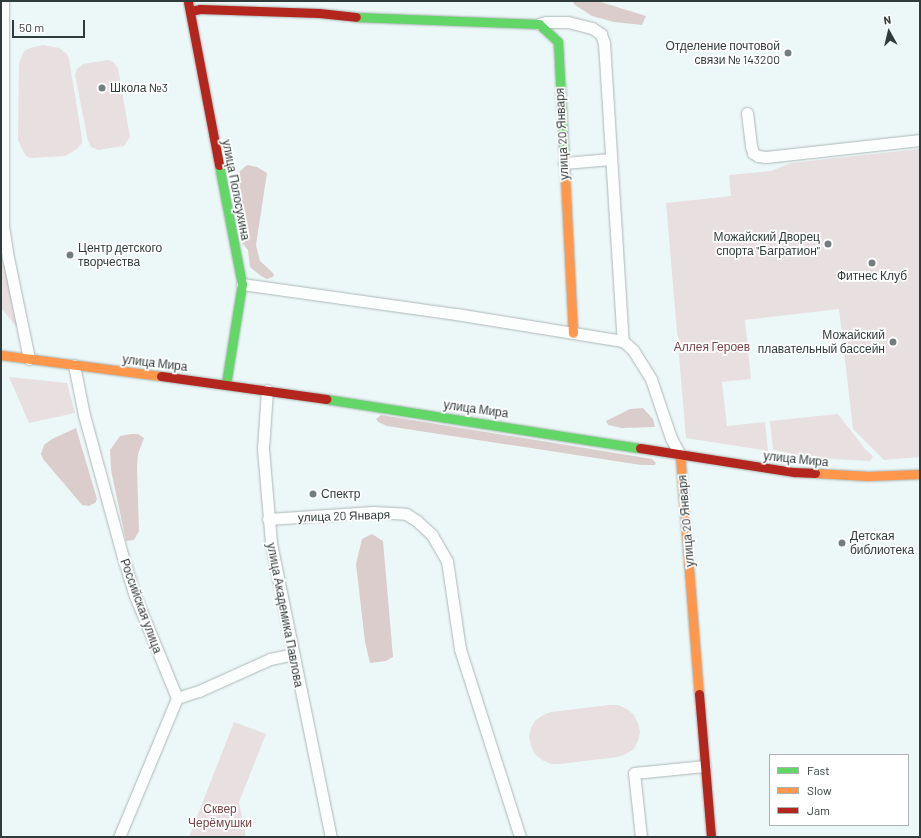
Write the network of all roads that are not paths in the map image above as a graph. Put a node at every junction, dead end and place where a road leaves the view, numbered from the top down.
1 (3, 1) edge
2 (188, 1) edge
3 (190, 11) junction
4 (539, 24) junction
5 (747, 113) dead end
6 (920, 140) edge
7 (611, 159) junction
8 (564, 163) junction
9 (242, 284) junction
10 (573, 333) junction
11 (623, 341) junction
12 (1, 355) edge
13 (29, 359) junction
14 (74, 365) junction
15 (226, 384) junction
16 (267, 390) junction
17 (680, 455) junction
18 (920, 474) edge
19 (268, 519) junction
20 (293, 654) junction
21 (177, 698) junction
22 (705, 766) junction
23 (119, 837) edge
24 (331, 837) edge
25 (520, 837) edge
26 (641, 837) edge
27 (711, 837) edge

1 - 13 street
2 - 3 main road, улица Полосухина
3 - 4 main road
3 - 9 main road, улица Полосухина
4 - 7 street
4 - 8 main road, улица 20 Января
5 - 6 street
7 - 8 street
7 - 11 street
8 - 10 main road, улица 20 Января
9 - 10 street
9 - 15 main road, улица Полосухина
10 - 11 street
11 - 17 street, улица 20 Января
12 - 13 main road, улица Мира
13 - 14 main road, улица Мира
14 - 15 main road, улица Мира
14 - 21 street, Российская улица
15 - 16 main road, улица Мира
16 - 17 main road, улица Мира
16 - 19 street, улица Академика Павлова
17 - 18 main road, улица Мира
17 - 22 main road, улица 20 Января
19 - 20 street, улица Академика Павлова
19 - 25 street, улица 20 Января
20 - 21 street
20 - 24 street, улица Академика Павлова
21 - 23 street
22 - 26 street
22 - 27 main road, улица 20 Января

